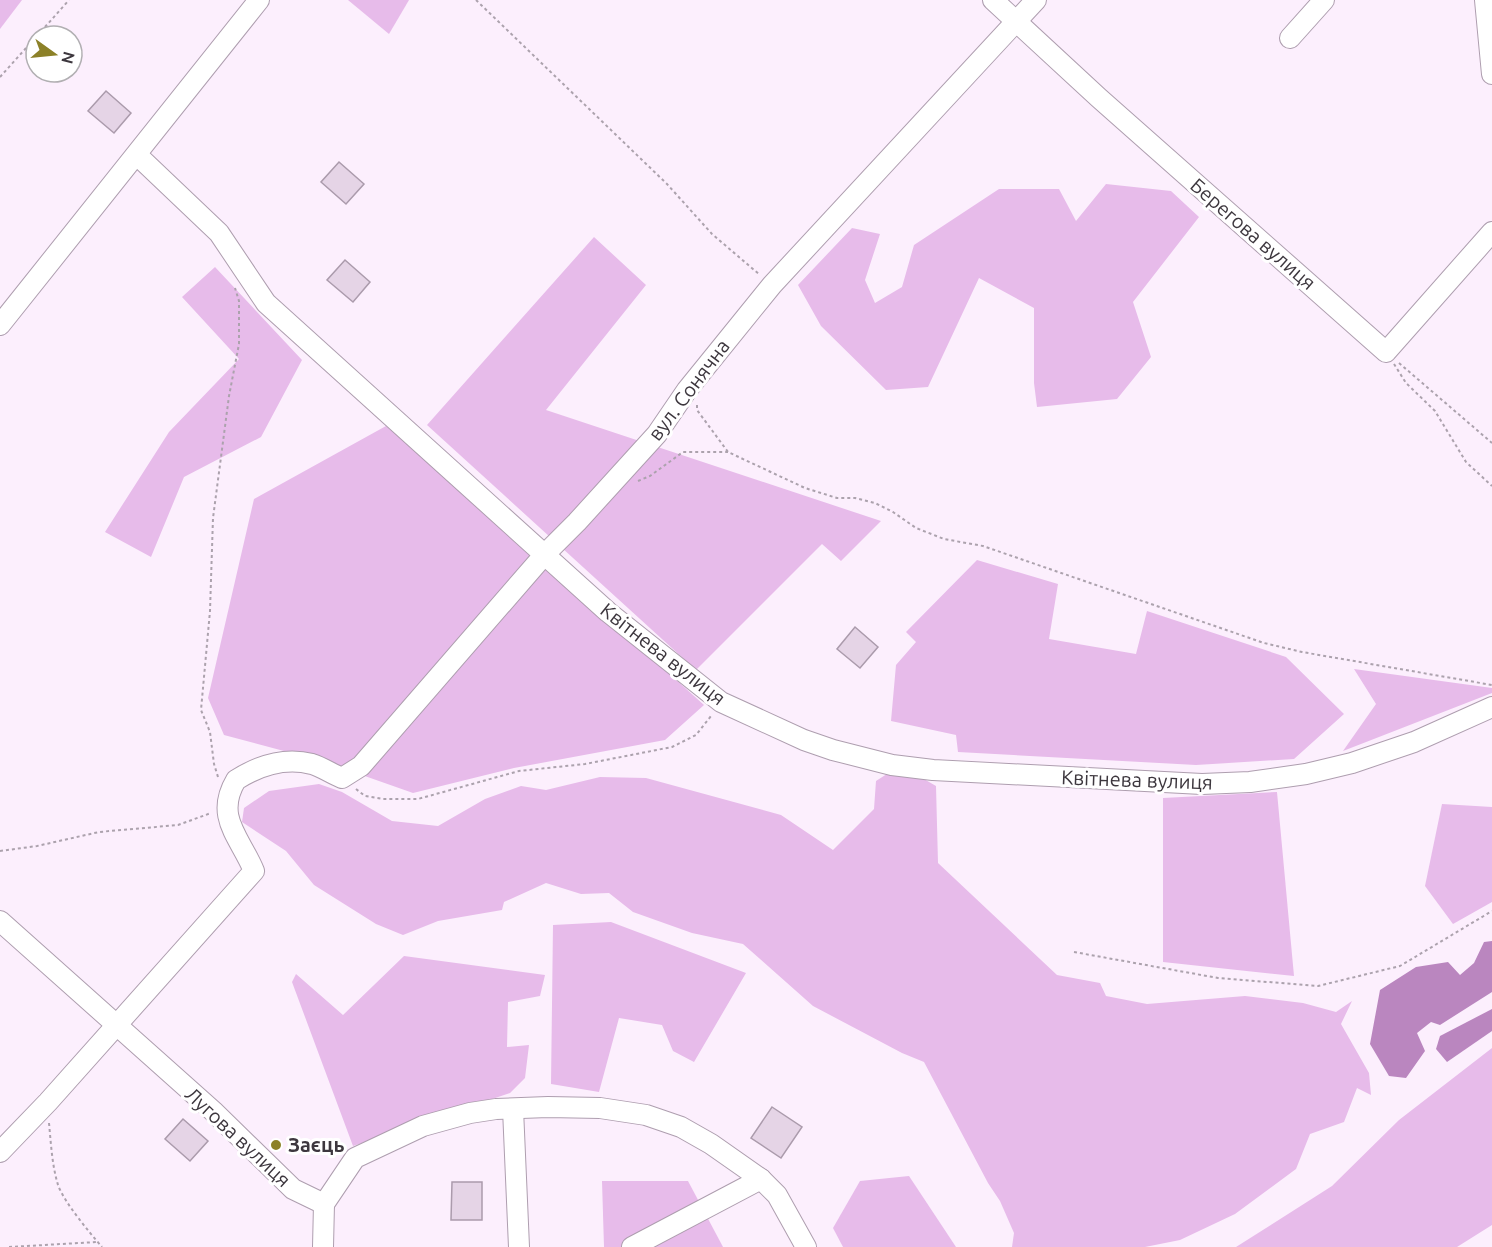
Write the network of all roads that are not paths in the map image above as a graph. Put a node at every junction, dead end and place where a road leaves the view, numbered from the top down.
1 (259, 0) edge
2 (993, 0) edge
3 (1036, 0) edge
4 (1324, 0) edge
5 (1485, 0) edge
6 (1017, 22) junction
7 (1290, 38) dead end
8 (1492, 74) edge
9 (137, 155) junction
10 (1492, 232) edge
11 (0, 325) edge
12 (545, 554) junction
13 (1492, 707) edge
14 (0, 921) edge
15 (116, 1026) junction
16 (513, 1109) junction
17 (0, 1152) edge
18 (761, 1179) junction
19 (324, 1204) junction
20 (323, 1247) edge
21 (519, 1247) edge
22 (632, 1247) edge
23 (806, 1247) edge

1 - 9 street
2 - 6 street, Берегова вулиця
3 - 6 street, вул. Сонячна
4 - 7 street
5 - 8 street
6 - 10 street, Берегова вулиця
6 - 12 street, вул. Сонячна
9 - 11 street
9 - 12 street, Квітнева вулиця
12 - 13 street, Квітнева вулиця
12 - 15 street, вул. Сонячна
14 - 15 street, Лугова вулиця
15 - 17 street
15 - 19 street, Лугова вулиця
16 - 18 street
16 - 19 street
16 - 21 street
18 - 22 street
18 - 23 street
19 - 20 street

